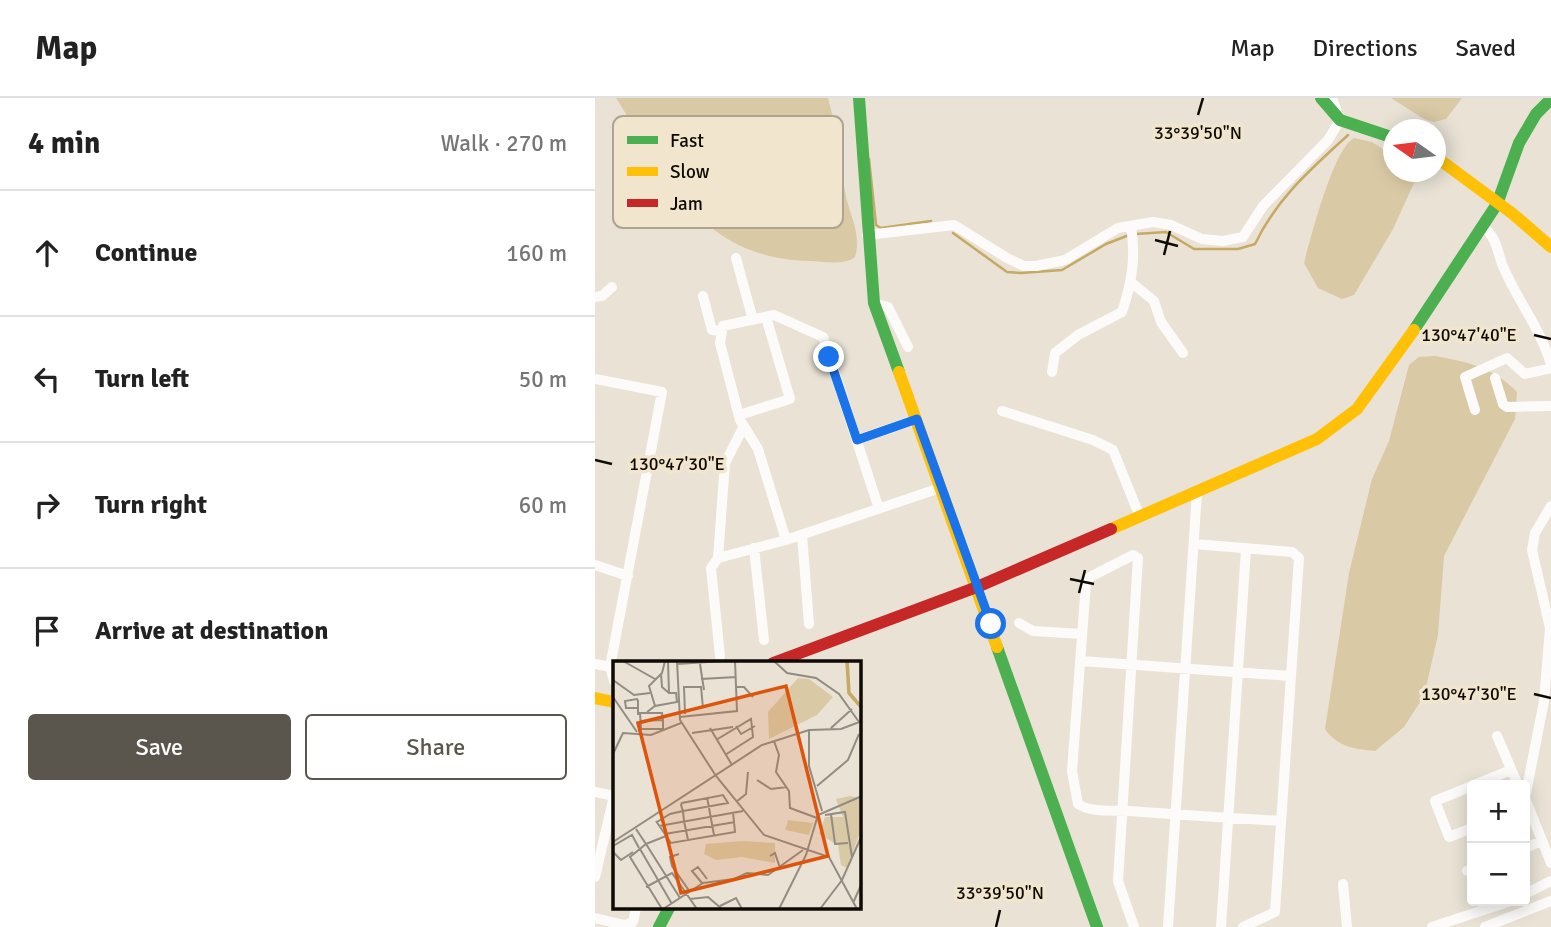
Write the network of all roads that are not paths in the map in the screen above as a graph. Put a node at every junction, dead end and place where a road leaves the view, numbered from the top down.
1 (859, 98) edge
2 (1321, 98) edge
3 (1332, 98) edge
4 (1551, 99) edge
5 (1340, 120) junction
6 (1383, 134) edge
7 (1446, 165) edge
8 (1497, 204) junction
9 (1131, 226) junction
10 (1483, 226) junction
11 (867, 235) junction
12 (1551, 247) edge
13 (736, 258) dead end
14 (1132, 284) junction
15 (612, 287) dead end
16 (703, 296) dead end
17 (595, 298) edge
18 (874, 303) junction
19 (766, 317) junction
20 (753, 320) junction
21 (722, 331) junction
22 (908, 347) dead end
23 (1183, 353) dead end
24 (1551, 367) edge
25 (1052, 372) dead end
26 (1495, 378) dead end
27 (595, 379) edge
28 (1551, 406) edge
29 (1475, 410) dead end
30 (1002, 411) dead end
31 (739, 415) junction
32 (917, 419) junction
33 (744, 426) junction
34 (857, 440) junction
35 (940, 488) junction
36 (1197, 492) junction
37 (1551, 506) edge
38 (879, 509) junction
39 (1140, 517) junction
40 (802, 535) junction
41 (786, 540) junction
42 (1194, 544) junction
43 (754, 548) junction
44 (1246, 549) junction
45 (718, 558) junction
46 (598, 567) edge
47 (628, 576) junction
48 (977, 587) junction
49 (1019, 623) dead end
50 (809, 624) dead end
51 (1082, 634) junction
52 (764, 640) dead end
53 (720, 656) dead end
54 (777, 661) edge
55 (1081, 661) junction
56 (595, 664) edge
57 (1132, 665) junction
58 (610, 667) junction
59 (1185, 669) junction
60 (1238, 672) junction
61 (1290, 676) junction
62 (613, 678) edge
63 (595, 698) edge
64 (613, 702) edge
65 (1497, 736) dead end
66 (1511, 770) junction
67 (1486, 780) edge
68 (1516, 780) edge
69 (1527, 780) edge
70 (1467, 788) edge
71 (595, 792) edge
72 (613, 796) edge
73 (613, 800) edge
74 (1121, 811) junction
75 (1175, 815) junction
76 (1530, 815) edge
77 (1229, 818) junction
78 (1281, 821) junction
79 (1467, 830) edge
80 (1542, 841) junction
81 (1530, 846) edge
82 (1551, 863) edge
83 (595, 877) edge
84 (1551, 881) edge
85 (1343, 884) dead end
86 (1530, 892) edge
87 (1551, 901) edge
88 (1496, 906) edge
89 (636, 909) edge
90 (668, 909) edge
91 (595, 918) edge
92 (659, 927) edge
93 (1097, 927) edge
94 (1134, 927) edge
95 (1168, 927) edge
96 (1221, 927) edge
97 (1243, 927) edge
98 (1347, 927) edge
99 (1432, 927) edge
100 (1485, 927) edge

1 - 11 street
2 - 5 street
3 - 5 street
4 - 8 street
5 - 6 street
5 - 9 street
7 - 8 street
8 - 10 street
8 - 12 street
9 - 11 street
9 - 14 street
10 - 24 street
10 - 36 street
11 - 18 street
13 - 20 street
14 - 23 street
14 - 25 street
15 - 17 street
16 - 21 street
18 - 22 street
18 - 32 street
19 - 20 street
19 - 31 street
19 - 34 street
20 - 21 street
21 - 31 street
24 - 29 street
26 - 28 street
27 - 47 street
30 - 39 street
31 - 33 street
32 - 34 street
32 - 35 street
33 - 41 street
33 - 45 street
34 - 38 street
35 - 38 street
35 - 48 street
36 - 39 street
36 - 42 street
37 - 69 street
38 - 40 street
39 - 48 street
40 - 41 street
40 - 50 street
41 - 43 street
42 - 44 street
42 - 59 street
43 - 45 street
43 - 52 street
44 - 60 street
44 - 61 street
45 - 53 street
46 - 47 street
47 - 58 street
48 - 54 street
48 - 93 street
49 - 51 street
51 - 55 street
51 - 57 street
55 - 57 street
55 - 74 street
56 - 58 street
57 - 59 street
57 - 74 street
58 - 62 street
59 - 60 street
59 - 75 street
60 - 61 street
60 - 77 street
61 - 78 street
63 - 64 street
65 - 66 street
66 - 67 street
66 - 68 street
70 - 79 street
71 - 72 street
73 - 83 street
74 - 75 street
74 - 94 street
75 - 77 street
75 - 95 street
76 - 80 street
77 - 78 street
77 - 96 street
78 - 97 street
80 - 81 street
80 - 82 street
84 - 86 street
85 - 98 street
87 - 100 street
88 - 99 street
89 - 91 street
90 - 92 street

